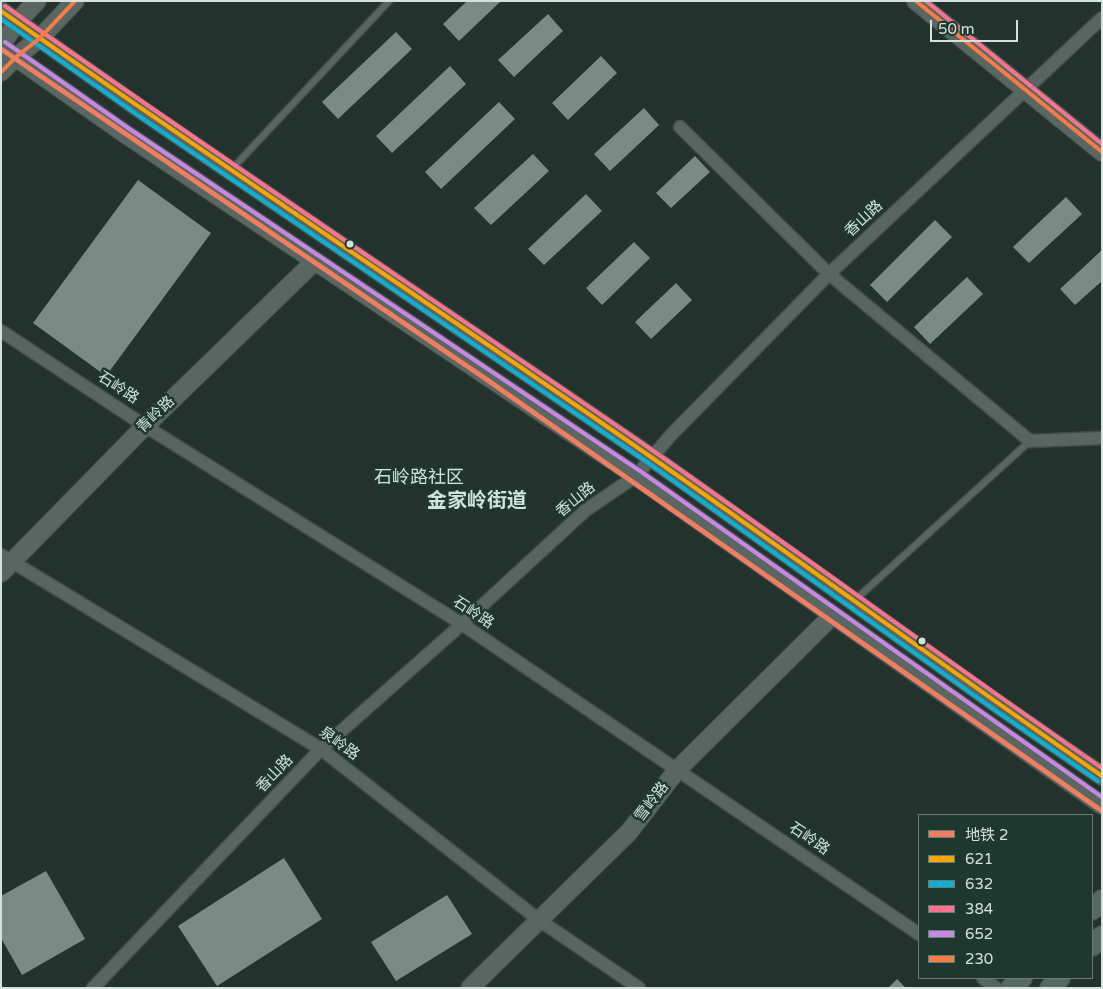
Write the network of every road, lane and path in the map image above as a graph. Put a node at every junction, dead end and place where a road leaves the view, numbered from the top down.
1 (37, 1) edge
2 (75, 1) edge
3 (389, 1) edge
4 (916, 1) edge
5 (1, 11) edge
6 (1102, 18) edge
7 (17, 22) junction
8 (40, 38) junction
9 (1, 46) edge
10 (16, 57) junction
11 (1, 72) edge
12 (1025, 90) junction
13 (680, 127) dead end
14 (1102, 152) edge
15 (231, 170) junction
16 (315, 261) junction
17 (829, 274) junction
18 (1, 331) edge
19 (145, 426) junction
20 (1102, 438) edge
21 (1030, 441) junction
22 (651, 457) junction
23 (636, 476) junction
24 (5, 564) edge
25 (854, 601) junction
26 (833, 615) junction
27 (462, 624) junction
28 (321, 749) junction
29 (677, 770) junction
30 (1102, 776) edge
31 (1102, 805) edge
32 (1102, 900) edge
33 (1093, 909) edge
34 (539, 920) junction
35 (918, 933) edge
36 (1102, 936) edge
37 (1093, 945) edge
38 (984, 979) edge
39 (1021, 979) edge
40 (1059, 979) edge
41 (93, 988) edge
42 (470, 988) edge
43 (639, 988) edge
44 (996, 988) edge
45 (1011, 988) edge
46 (1050, 988) edge

1 - 7 main road
2 - 8 main road
3 - 15 lane
4 - 12 main road
5 - 7 main road
6 - 12 street, 香山路
7 - 8 main road
7 - 9 main road
8 - 10 main road
8 - 15 main road
9 - 10 main road
10 - 11 main road
10 - 16 main road
12 - 14 main road
12 - 17 street, 香山路
13 - 17 street
15 - 22 main road
16 - 19 main road, 青岭路
16 - 23 main road
17 - 21 street
17 - 22 street, 香山路
18 - 19 street, 石岭路 / 石岭路
19 - 24 main road, 青岭路
19 - 27 street, 石岭路 / 石岭路
20 - 21 street
21 - 25 lane
22 - 23 street, 香山路
22 - 25 main road
23 - 26 main road
23 - 27 street, 香山路
24 - 28 street, 泉岭路
25 - 30 main road
26 - 29 main road, 雪岭路
26 - 31 main road
27 - 28 street, 香山路
27 - 29 street, 石岭路 / 石岭路
28 - 34 street, 泉岭路
28 - 41 street, 香山路
29 - 34 main road, 雪岭路
29 - 35 street, 石岭路 / 石岭路
32 - 33 main road
34 - 42 main road, 雪岭路
34 - 43 street, 泉岭路
36 - 37 main road
38 - 44 street
39 - 45 main road
40 - 46 main road

